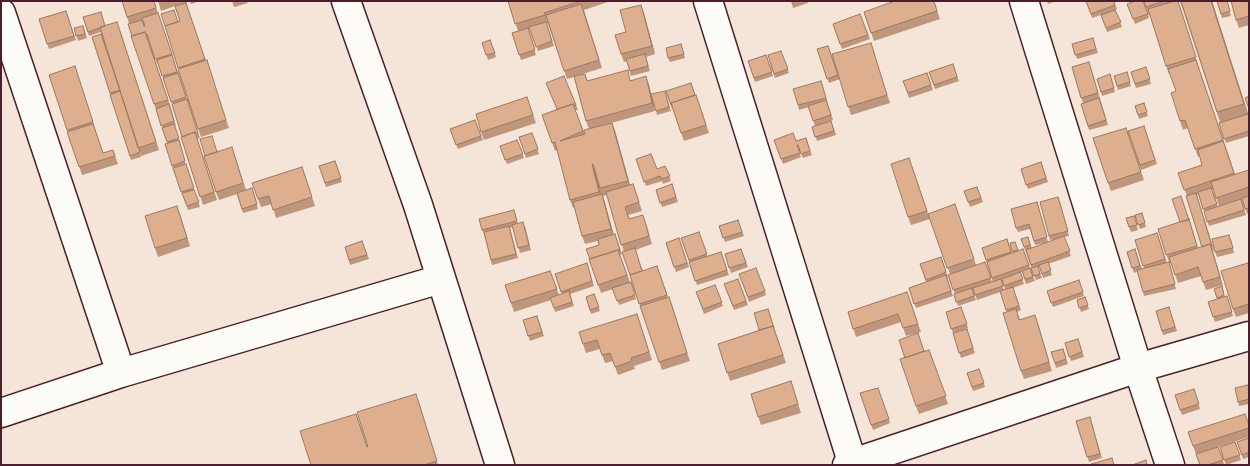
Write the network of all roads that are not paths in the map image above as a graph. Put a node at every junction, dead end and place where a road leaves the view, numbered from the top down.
1 (346, 1) edge
2 (708, 1) edge
3 (1024, 1) edge
4 (1, 13) edge
5 (441, 279) junction
6 (1249, 336) edge
7 (1138, 368) junction
8 (121, 373) junction
9 (1, 413) edge
10 (851, 464) edge
11 (500, 465) edge
12 (1170, 465) edge

1 - 5 street
2 - 10 street
3 - 7 street
4 - 8 street
5 - 8 street
5 - 11 street
6 - 7 street
7 - 10 street
7 - 12 street
8 - 9 street

